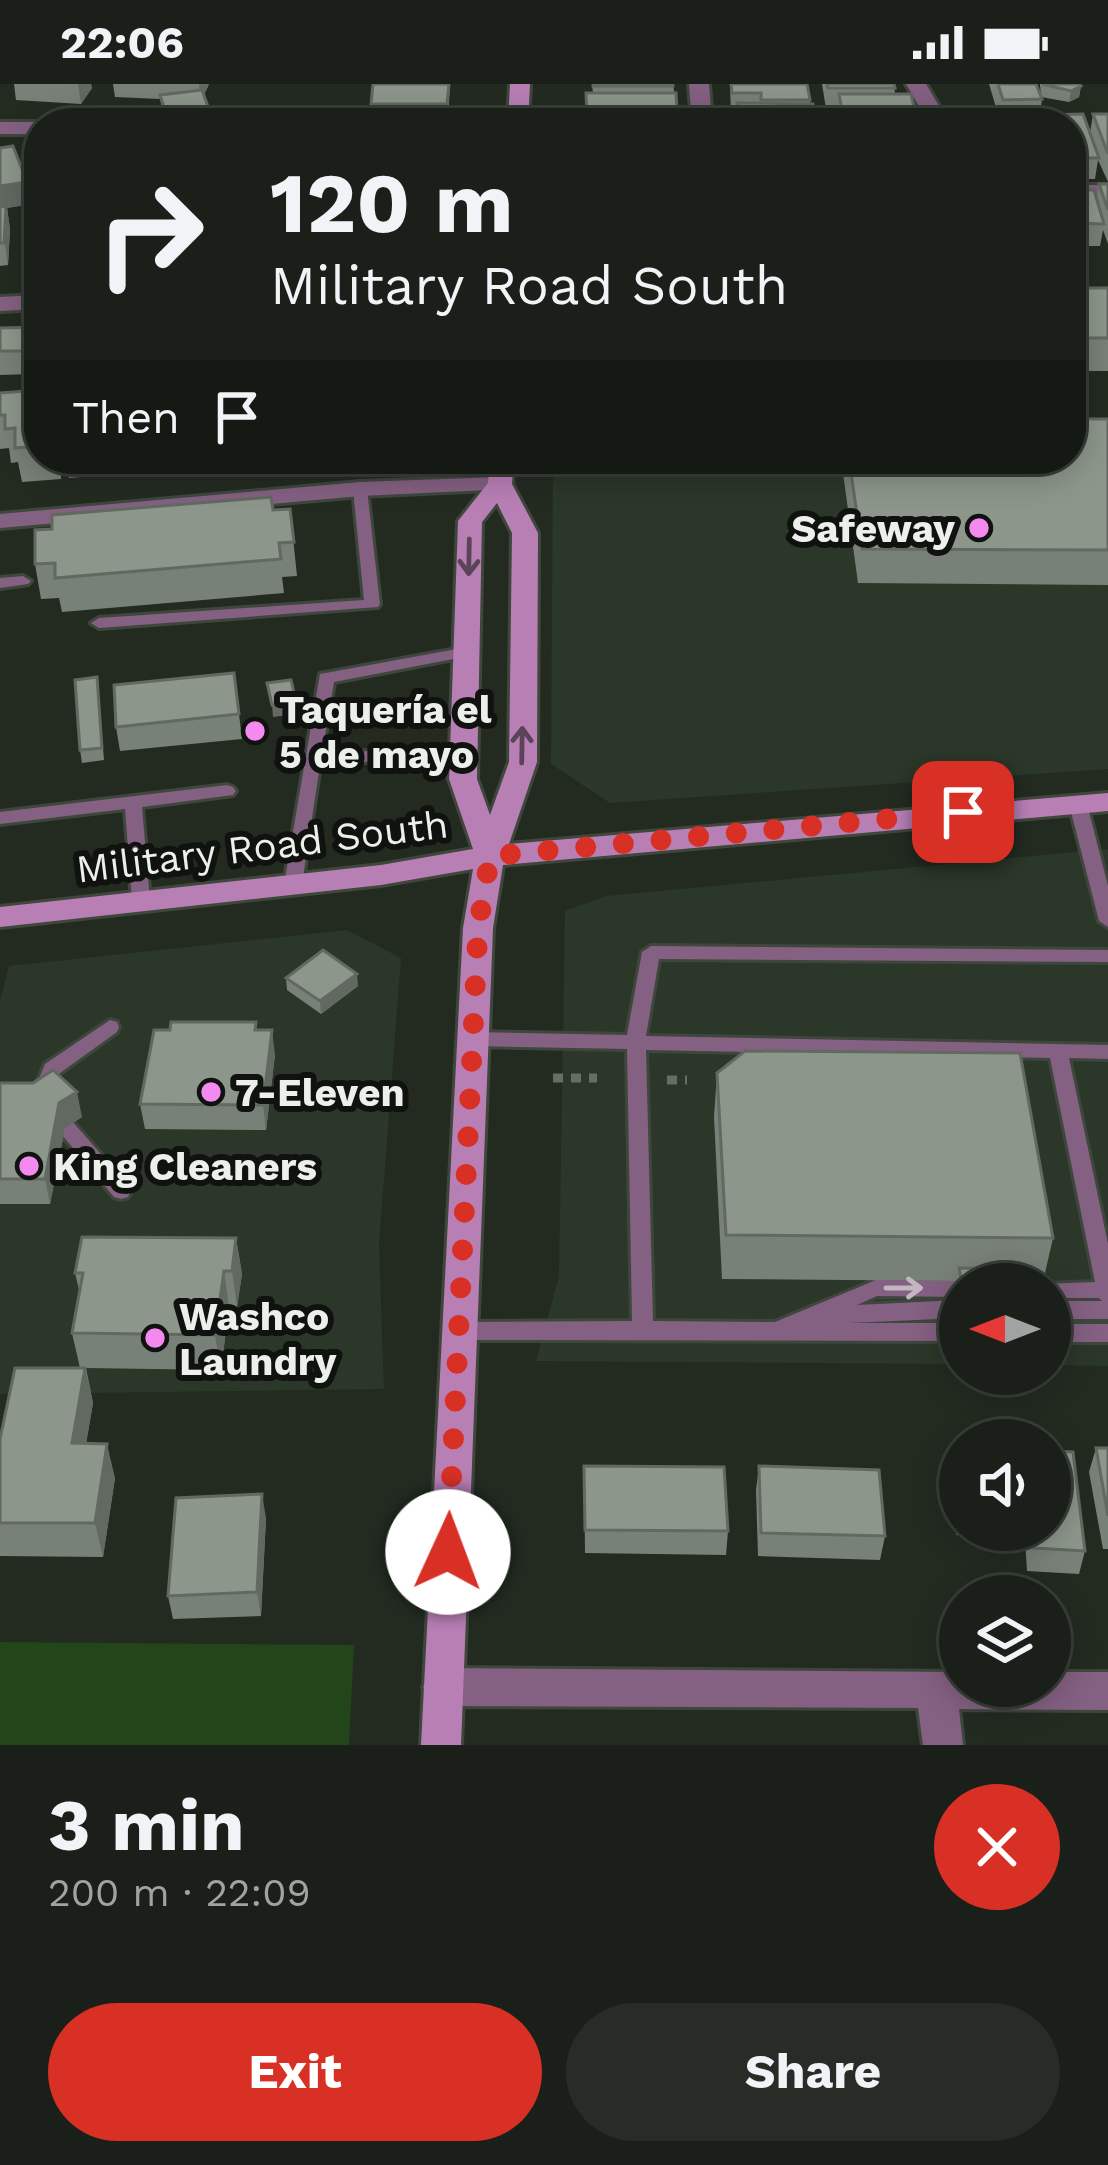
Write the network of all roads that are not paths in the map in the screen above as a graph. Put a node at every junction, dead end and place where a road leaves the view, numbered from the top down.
1 (484, 474) edge
2 (500, 474) edge
3 (502, 474) edge
4 (360, 489) junction
5 (0, 521) edge
6 (23, 581) dead end
7 (0, 583) edge
8 (99, 623) dead end
9 (468, 652) junction
10 (464, 751) junction
11 (313, 760) junction
12 (227, 791) dead end
13 (133, 802) junction
14 (1093, 803) edge
15 (0, 818) edge
16 (490, 856) junction
17 (1103, 882) edge
18 (293, 884) junction
19 (141, 901) junction
20 (0, 917) edge
21 (1108, 922) edge
22 (1108, 956) edge
23 (110, 1028) dead end
24 (636, 1038) junction
25 (472, 1039) junction
26 (1058, 1049) junction
27 (1108, 1052) edge
28 (121, 1191) dead end
29 (939, 1289) edge
30 (1071, 1290) edge
31 (1107, 1292) edge
32 (939, 1310) edge
33 (1071, 1310) edge
34 (1108, 1310) edge
35 (804, 1318) junction
36 (643, 1330) junction
37 (456, 1331) junction
38 (773, 1331) junction
39 (939, 1332) edge
40 (1071, 1333) edge
41 (1108, 1333) edge
42 (443, 1687) junction
43 (936, 1690) junction
44 (1108, 1691) edge
45 (441, 1745) edge
46 (943, 1745) edge

1 - 4 street
2 -> 9 main road
16 -> 3 main road
4 - 5 street
4 - 8 lane
6 - 7 lane
9 - 10 main road
9 - 11 lane
10 - 11 lane
10 - 16 main road
11 - 18 lane
12 - 13 lane
13 - 15 lane
13 - 19 lane
14 - 16 main road, Military Road South
14 - 17 lane
16 - 18 main road, Military Road South
16 - 25 main road
17 - 21 lane
18 - 19 main road, Military Road South
19 - 20 main road, Military Road South
22 - 24 lane
23 - 28 lane
24 - 25 lane
24 - 26 lane
24 - 36 lane
25 - 37 main road
26 - 27 lane
26 - 31 lane
35 -> 29 lane
30 - 31 lane
32 - 35 lane
33 - 34 lane
35 - 38 lane
36 - 37 lane
36 - 38 lane
37 - 42 main road
38 - 39 lane
40 - 41 lane
42 - 43 street
42 - 45 main road
43 - 44 street
43 - 46 street

